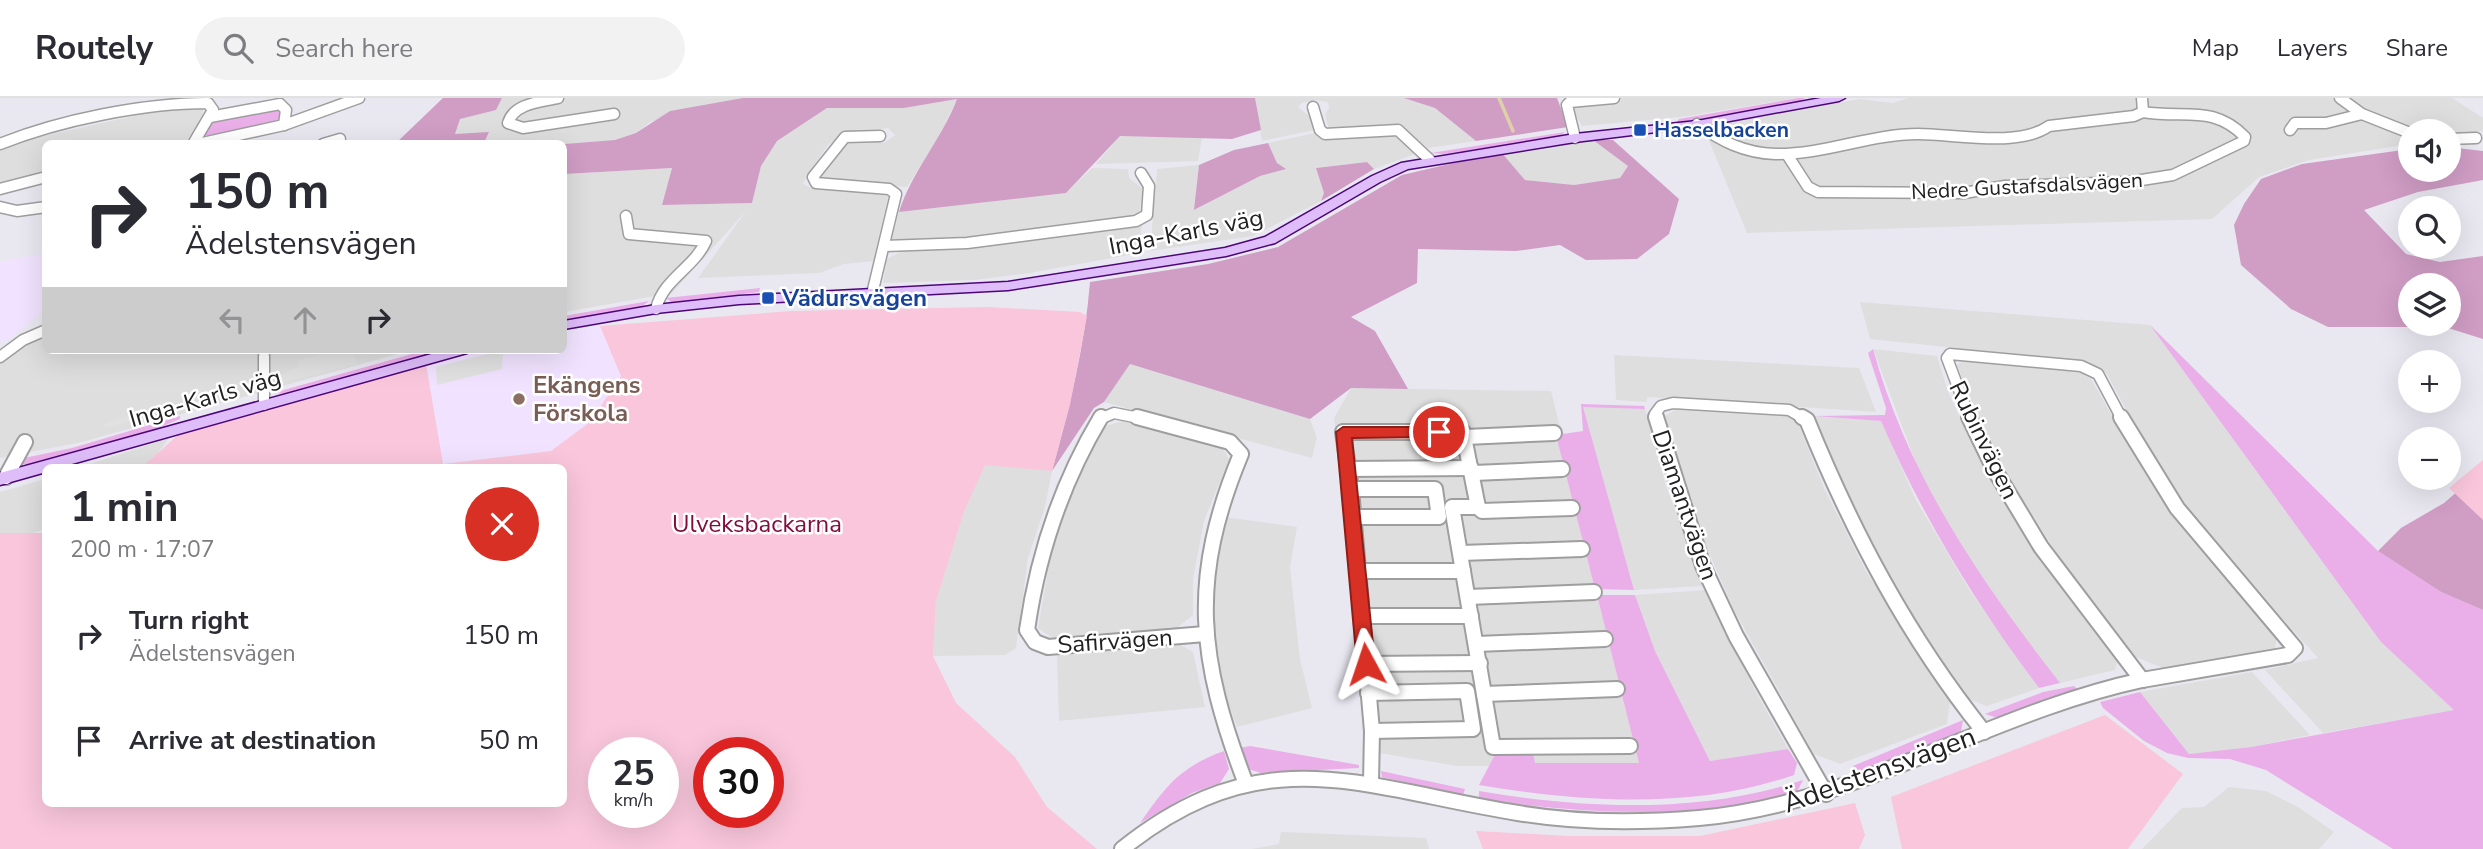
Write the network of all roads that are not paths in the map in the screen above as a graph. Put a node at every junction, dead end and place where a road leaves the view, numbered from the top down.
1 (359, 98) edge
2 (558, 98) edge
3 (1614, 98) edge
4 (1839, 98) edge
5 (2142, 98) edge
6 (2340, 98) edge
7 (1815, 100) edge
8 (1313, 107) dead end
9 (2143, 112) junction
10 (614, 114) dead end
11 (2362, 114) junction
12 (210, 117) junction
13 (1697, 124) junction
14 (284, 125) junction
15 (2293, 126) dead end
16 (2398, 128) edge
17 (880, 136) dead end
18 (1575, 138) junction
19 (2476, 138) dead end
20 (340, 139) dead end
21 (2461, 139) edge
22 (196, 140) edge
23 (216, 140) edge
24 (337, 140) edge
25 (0, 144) edge
26 (1788, 156) junction
27 (1430, 160) junction
28 (1141, 173) dead end
29 (42, 178) edge
30 (0, 189) edge
31 (0, 207) edge
32 (42, 208) edge
33 (626, 216) dead end
34 (885, 246) junction
35 (872, 294) junction
36 (656, 309) junction
37 (567, 324) edge
38 (42, 332) edge
39 (23, 340) junction
40 (0, 345) edge
41 (448, 354) edge
42 (264, 356) dead end
43 (0, 357) edge
44 (264, 405) junction
45 (1554, 433) dead end
46 (1465, 437) junction
47 (25, 442) dead end
48 (53, 464) edge
49 (42, 467) edge
50 (1348, 469) junction
51 (1472, 470) junction
52 (1562, 470) dead end
53 (3, 478) edge
54 (1351, 489) junction
55 (1438, 507) junction
56 (1452, 507) junction
57 (1478, 507) junction
58 (1572, 508) dead end
59 (1353, 517) junction
60 (1582, 549) dead end
61 (1461, 553) junction
62 (1357, 571) junction
63 (1463, 571) junction
64 (1594, 592) dead end
65 (1468, 597) junction
66 (1362, 616) junction
67 (1471, 616) junction
68 (1205, 634) junction
69 (1605, 639) dead end
70 (1477, 644) junction
71 (2295, 648) joint
72 (1479, 663) junction
73 (1366, 664) junction
74 (2142, 681) junction
75 (1617, 689) dead end
76 (1368, 693) junction
77 (1485, 701) junction
78 (1470, 710) junction
79 (1372, 731) junction
80 (1984, 732) junction
81 (1630, 746) dead end
82 (1371, 782) junction
83 (1246, 784) junction
84 (1826, 794) junction
85 (1122, 849) edge

1 - 14 street
2 - 10 street
3 - 18 street
4 - 7 street, Inga-Karls väg
5 - 9 street
6 - 11 street
7 - 13 street, Inga-Karls väg
8 - 27 street
9 - 26 street
9 - 26 street, Nedre Gustafsdalsvägen
11 - 15 street
11 - 16 street
12 - 14 street
12 - 22 street
12 - 25 street
13 - 18 street, Inga-Karls väg
13 - 26 street
14 - 23 street
17 - 34 street
18 - 27 street, Inga-Karls väg
19 - 21 street
20 - 24 street
27 - 35 street, Inga-Karls väg
28 - 34 street
29 - 30 street
31 - 32 street
33 - 36 street
34 - 35 street
35 - 36 street, Inga-Karls väg
36 - 37 street, Inga-Karls väg
38 - 39 street
39 - 40 street
39 - 43 street
41 - 44 street, Inga-Karls väg
42 - 44 street
44 - 48 street, Inga-Karls väg
45 - 46 street
46 - 50 street
46 - 51 street
47 - 53 street
49 - 53 street, Inga-Karls väg
50 - 51 street
50 - 54 street
51 - 52 street
51 - 57 street
54 - 55 street
54 - 59 street
55 - 56 street
55 - 59 street
56 - 57 street
56 - 61 street
57 - 58 street
59 - 62 street
60 - 61 street
61 - 63 street
62 - 63 street
62 - 66 street
63 - 65 street
64 - 65 street
65 - 67 street
66 - 67 street
66 - 73 street
67 - 70 street
68 - 68 street, Safirvägen
68 - 83 street
69 - 70 street
70 - 72 street
71 - 74 street, Ädelstensvägen
71 - 74 street, Rubinvägen
72 - 73 street
72 - 77 street
73 - 76 street
74 - 80 street, Ädelstensvägen
75 - 77 street
76 - 78 street
76 - 79 street
77 - 78 street
77 - 81 street
78 - 79 street
79 - 82 street
80 - 84 street, Ädelstensvägen
80 - 84 street, Diamantvägen
82 - 83 street, Ädelstensvägen
82 - 84 street, Ädelstensvägen
83 - 85 street, Ädelstensvägen

